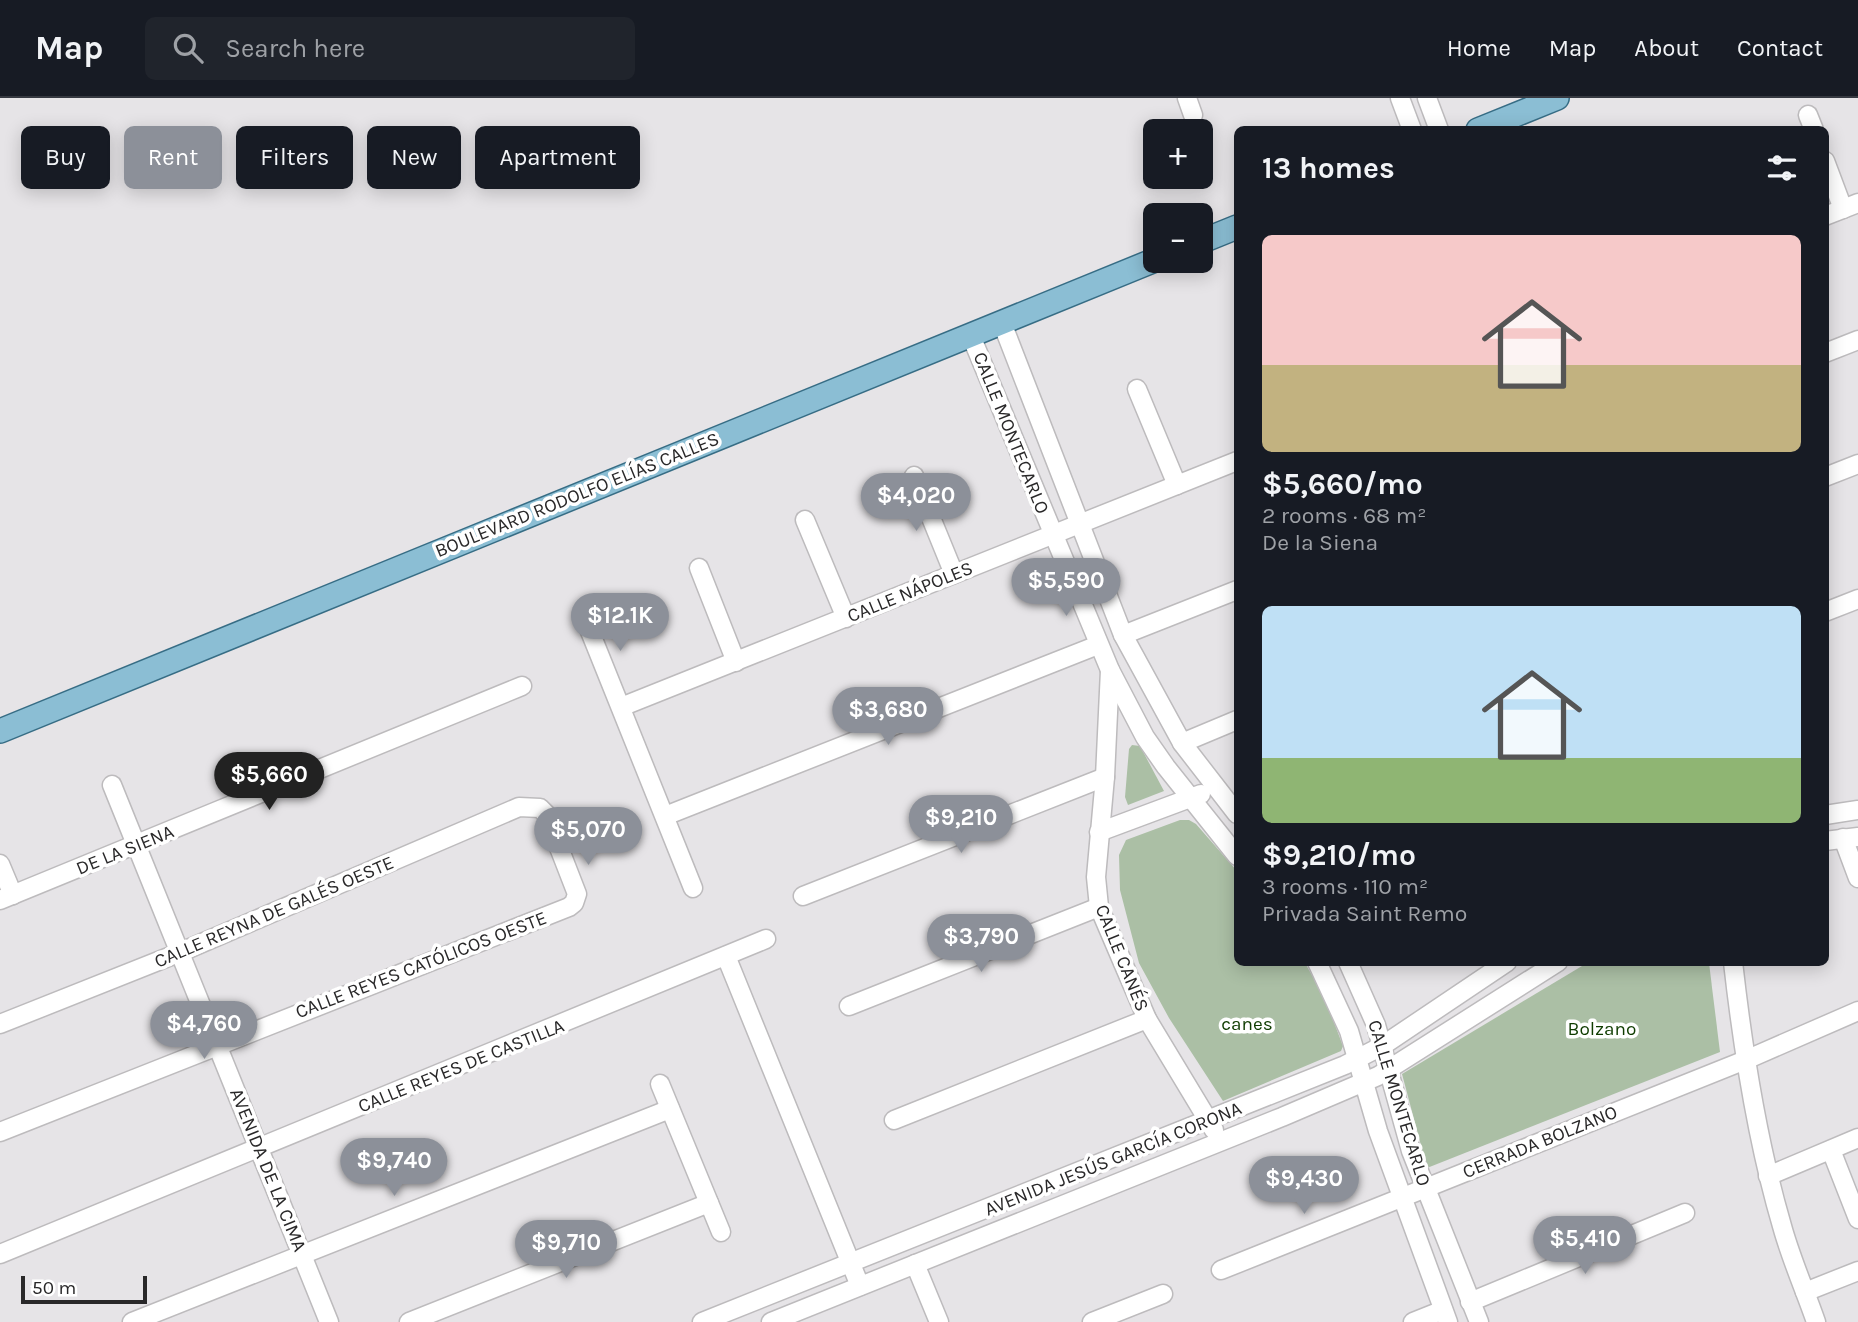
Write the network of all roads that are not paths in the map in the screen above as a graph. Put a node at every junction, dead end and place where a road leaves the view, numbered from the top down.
1 (1400, 98) edge
2 (1427, 98) edge
3 (1557, 98) edge
4 (1410, 126) edge
5 (1438, 126) edge
6 (1488, 126) edge
7 (1829, 169) edge
8 (1850, 206) edge
9 (1829, 214) edge
10 (1234, 228) edge
11 (1213, 237) edge
12 (1143, 265) edge
13 (1002, 323) junction
14 (971, 336) junction
15 (1858, 340) edge
16 (1829, 351) edge
17 (1137, 389) dead end
18 (1234, 462) edge
19 (1858, 464) edge
20 (1829, 475) edge
21 (914, 476) dead end
22 (1177, 485) junction
23 (805, 520) dead end
24 (1079, 526) junction
25 (1052, 535) junction
26 (699, 568) dead end
27 (954, 575) junction
28 (1234, 591) edge
29 (1858, 599) edge
30 (1829, 610) edge
31 (583, 614) dead end
32 (846, 618) junction
33 (1123, 635) junction
34 (1098, 645) junction
35 (736, 662) junction
36 (1110, 670) junction
37 (522, 687) dead end
38 (621, 707) junction
39 (1234, 721) edge
40 (0, 731) edge
41 (1182, 743) junction
42 (1105, 777) junction
43 (112, 785) dead end
44 (1215, 788) junction
45 (1190, 799) junction
46 (1234, 810) edge
47 (1858, 810) edge
48 (546, 814) joint
49 (1829, 814) edge
50 (665, 816) junction
51 (1099, 832) junction
52 (1842, 838) edge
53 (138, 845) junction
54 (1234, 852) edge
55 (0, 864) edge
56 (1858, 878) edge
57 (693, 888) dead end
58 (803, 896) dead end
59 (7, 897) edge
60 (1099, 907) junction
61 (766, 939) dead end
62 (181, 953) junction
63 (726, 956) junction
64 (1319, 966) edge
65 (1350, 966) edge
66 (1553, 966) edge
67 (1734, 966) edge
68 (1480, 970) edge
69 (849, 1006) dead end
70 (1858, 1011) edge
71 (1147, 1019) junction
72 (0, 1024) edge
73 (219, 1044) junction
74 (1382, 1046) junction
75 (1358, 1059) junction
76 (1748, 1059) junction
77 (1389, 1070) junction
78 (1364, 1082) junction
79 (660, 1084) dead end
80 (670, 1109) junction
81 (894, 1120) dead end
82 (1210, 1122) junction
83 (0, 1132) edge
84 (1858, 1138) edge
85 (1220, 1142) junction
86 (258, 1149) junction
87 (1830, 1150) junction
88 (1768, 1176) junction
89 (1425, 1189) junction
90 (1401, 1198) junction
91 (709, 1203) junction
92 (1685, 1213) dead end
93 (1858, 1219) edge
94 (721, 1231) dead end
95 (0, 1254) edge
96 (301, 1256) junction
97 (850, 1262) junction
98 (915, 1264) junction
99 (1221, 1270) dead end
100 (1858, 1271) edge
101 (860, 1286) junction
102 (1805, 1292) junction
103 (1163, 1294) dead end
104 (1471, 1302) junction
105 (1135, 1314) edge
106 (1446, 1316) edge
107 (132, 1322) edge
108 (329, 1322) edge
109 (409, 1322) edge
110 (702, 1322) edge
111 (771, 1322) edge
112 (939, 1322) edge
113 (1092, 1322) edge
114 (1413, 1322) edge
115 (1479, 1322) edge
116 (1816, 1322) edge

1 - 4 street
2 - 5 street
3 - 6 main road
7 - 8 street
8 - 9 street
10 - 11 main road
12 - 13 main road, BOULEVARD RODOLFO ELÍAS CALLES
13 - 14 main road, BOULEVARD RODOLFO ELÍAS CALLES
13 - 24 street, CALLE MONTECARLO
14 - 25 street, CALLE MONTECARLO
14 - 40 main road, BOULEVARD RODOLFO ELÍAS CALLES
15 - 16 street
17 - 22 street
18 - 22 street, CALLE NÁPOLES
19 - 20 street
21 - 27 street
22 - 24 street, CALLE NÁPOLES
23 - 32 street
24 - 25 street, CALLE NÁPOLES
24 - 33 street, CALLE MONTECARLO
25 - 27 street, CALLE NÁPOLES
25 - 34 street, CALLE MONTECARLO
26 - 35 street
27 - 32 street, CALLE NÁPOLES
28 - 33 street
29 - 30 street
31 - 38 street
32 - 35 street, CALLE NÁPOLES
33 - 41 street, CALLE MONTECARLO
34 - 36 street, CALLE MONTECARLO
34 - 50 street
35 - 38 street, CALLE NÁPOLES
36 - 42 street, CALLE CANÉS
36 - 45 street, CALLE MONTECARLO
37 - 53 street, DE LA SIENA
38 - 50 street
39 - 41 street
41 - 44 street, CALLE MONTECARLO
42 - 51 street, CALLE CANÉS
42 - 58 street
43 - 53 street, AVENIDA DE LA CIMA
44 - 45 street
44 - 46 street, CALLE MONTECARLO
45 - 51 street
45 - 54 street, CALLE MONTECARLO
47 - 49 street
48 - 62 street, CALLE REYNA DE GALÉS OESTE
48 - 73 street, CALLE REYES CATÓLICOS OESTE
50 - 57 street
51 - 60 street, CALLE CANÉS
52 - 56 street
53 - 59 street, DE LA SIENA
53 - 62 street, AVENIDA DE LA CIMA
55 - 59 street
60 - 69 street
60 - 71 street, CALLE CANÉS
61 - 63 street, CALLE REYES DE CASTILLA
62 - 72 street, CALLE REYNA DE GALÉS OESTE
62 - 73 street, AVENIDA DE LA CIMA
63 - 86 street, CALLE REYES DE CASTILLA
63 - 97 street
64 - 75 street, CALLE MONTECARLO
65 - 74 street, CALLE MONTECARLO
66 - 77 street, AVENIDA JESÚS GARCÍA CORONA
67 - 76 street
68 - 74 street, AVENIDA JESÚS GARCÍA CORONA
70 - 76 street, CERRADA BOLZANO
71 - 81 street
71 - 82 street, CALLE CANÉS
73 - 83 street, CALLE REYES CATÓLICOS OESTE
73 - 86 street, AVENIDA DE LA CIMA
74 - 75 street, AVENIDA JESÚS GARCÍA CORONA
74 - 77 street, CALLE MONTECARLO
75 - 78 street, CALLE MONTECARLO
75 - 82 street, AVENIDA JESÚS GARCÍA CORONA
76 - 88 street
76 - 89 street, CERRADA BOLZANO
77 - 78 street, AVENIDA JESÚS GARCÍA CORONA
77 - 89 street, CALLE MONTECARLO
78 - 85 street, AVENIDA JESÚS GARCÍA CORONA
78 - 90 street, CALLE MONTECARLO
79 - 80 street
80 - 91 street
80 - 96 street
82 - 85 street, CALLE CANÉS
82 - 97 street, AVENIDA JESÚS GARCÍA CORONA
84 - 87 street
85 - 98 street, AVENIDA JESÚS GARCÍA CORONA
86 - 95 street, CALLE REYES DE CASTILLA
86 - 96 street, AVENIDA DE LA CIMA
87 - 88 street
87 - 93 street
88 - 102 street
89 - 90 street, CERRADA BOLZANO
89 - 104 street, CALLE MONTECARLO
90 - 99 street, CERRADA BOLZANO
90 - 106 street, CALLE MONTECARLO
91 - 94 street
91 - 109 street
92 - 104 street
96 - 107 street
96 - 108 street, AVENIDA DE LA CIMA
97 - 101 street
97 - 110 street, AVENIDA JESÚS GARCÍA CORONA
98 - 101 street, AVENIDA JESÚS GARCÍA CORONA
98 - 112 street
100 - 102 street
101 - 111 street, AVENIDA JESÚS GARCÍA CORONA
102 - 116 street
103 - 105 street
104 - 115 street, CALLE MONTECARLO
105 - 113 street
106 - 114 street

